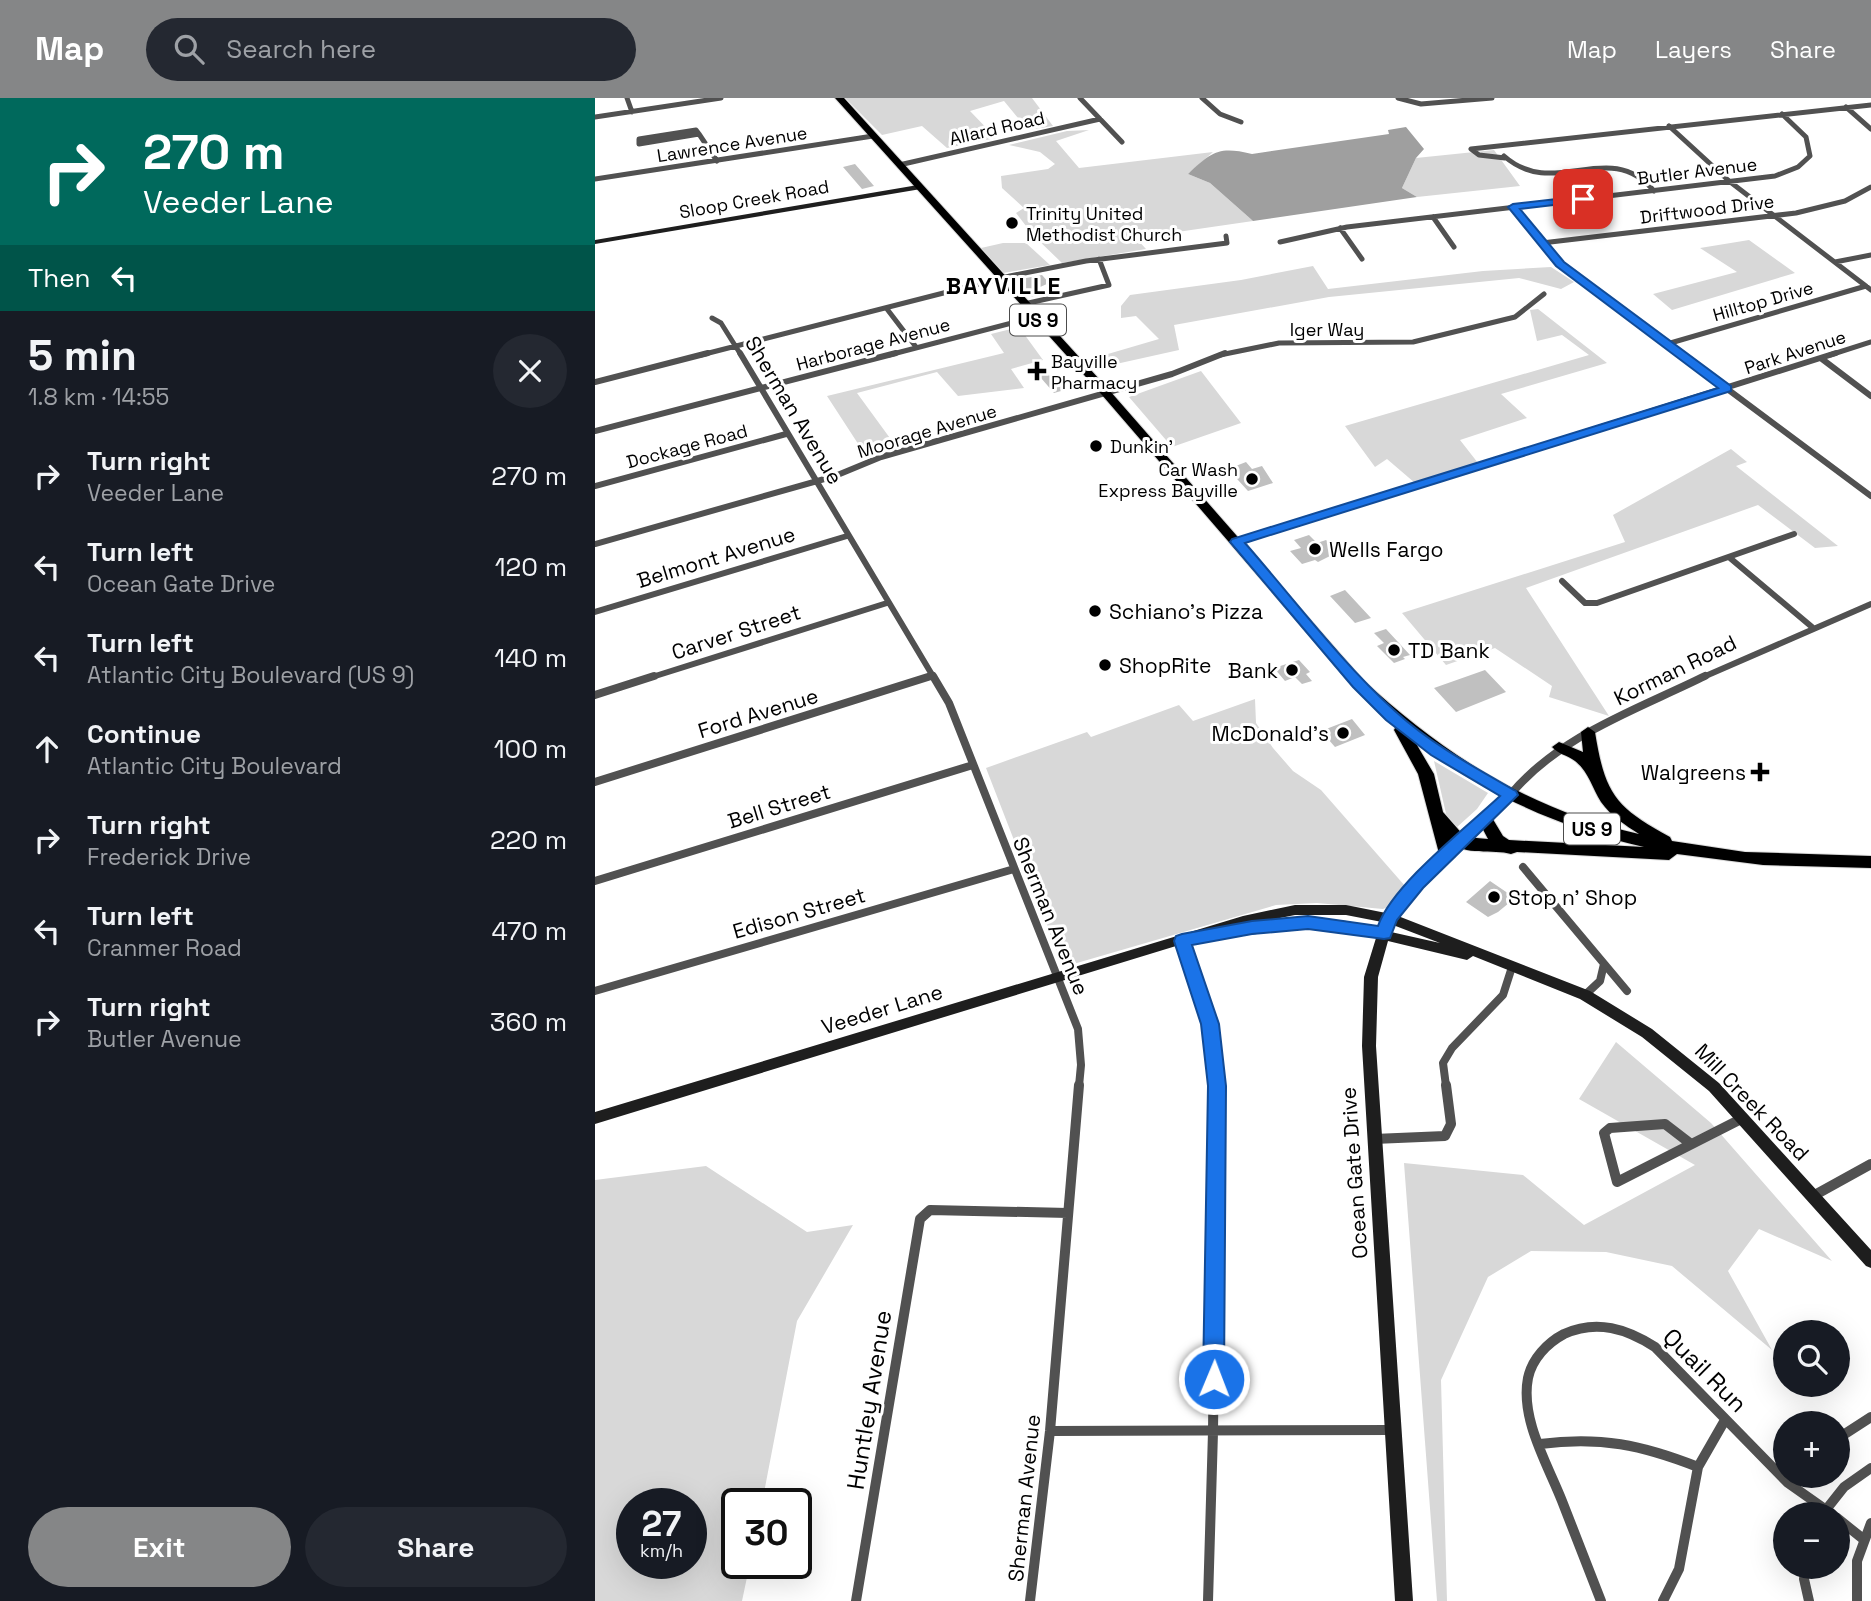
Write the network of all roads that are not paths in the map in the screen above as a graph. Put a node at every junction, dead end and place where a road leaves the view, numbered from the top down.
1 (627, 98) edge
2 (721, 98) edge
3 (839, 98) edge
4 (1080, 98) edge
5 (1202, 98) edge
6 (1398, 98) edge
7 (1492, 98) edge
8 (1871, 104) edge
9 (1846, 107) junction
10 (632, 112) junction
11 (1782, 114) junction
12 (595, 117) edge
13 (1100, 119) junction
14 (1241, 122) dead end
15 (1669, 126) junction
16 (1871, 129) edge
17 (699, 134) junction
18 (873, 136) junction
19 (1122, 142) dead end
20 (1497, 146) junction
21 (1505, 158) junction
22 (717, 160) junction
23 (899, 165) junction
24 (595, 179) edge
25 (1729, 181) junction
26 (918, 187) junction
27 (1871, 187) edge
28 (1654, 191) junction
29 (1513, 207) junction
30 (1775, 215) junction
31 (1433, 217) junction
32 (1340, 228) junction
33 (1226, 236) dead end
34 (595, 242) edge
35 (1280, 242) dead end
36 (1542, 243) junction
37 (1454, 247) dead end
38 (1871, 255) edge
39 (1099, 259) junction
40 (1362, 259) dead end
41 (1835, 262) junction
42 (1001, 279) junction
43 (1868, 288) edge
44 (1544, 294) dead end
45 (1024, 304) junction
46 (887, 309) junction
47 (1035, 317) junction
48 (712, 318) dead end
49 (1871, 342) edge
50 (1667, 344) junction
51 (736, 346) junction
52 (916, 347) junction
53 (1822, 359) junction
54 (595, 382) edge
55 (760, 388) junction
56 (1727, 389) junction
57 (1106, 393) junction
58 (1871, 396) edge
59 (595, 431) edge
60 (786, 434) junction
61 (817, 481) junction
62 (595, 486) edge
63 (1871, 496) edge
64 (1794, 534) dead end
65 (846, 536) junction
66 (1237, 542) junction
67 (595, 544) edge
68 (1730, 558) junction
69 (1562, 581) dead end
70 (887, 603) junction
71 (1871, 604) edge
72 (595, 612) edge
73 (1812, 627) junction
74 (932, 676) junction
75 (595, 695) edge
76 (1391, 716) junction
77 (1588, 732) junction
78 (1559, 747) junction
79 (973, 765) junction
80 (1593, 771) junction
81 (595, 782) edge
82 (1510, 795) junction
83 (1437, 815) junction
84 (1486, 820) junction
85 (1461, 843) junction
86 (1512, 848) junction
87 (1678, 848) junction
88 (1730, 856) junction
89 (1447, 857) junction
90 (1871, 862) edge
91 (1523, 867) dead end
92 (1014, 869) junction
93 (595, 881) edge
94 (1389, 918) junction
95 (1384, 933) junction
96 (1182, 941) junction
97 (1604, 964) junction
98 (1507, 965) junction
99 (1058, 978) junction
100 (595, 991) edge
101 (1627, 991) dead end
102 (1585, 995) junction
103 (595, 1118) edge
104 (1743, 1118) junction
105 (1374, 1139) junction
106 (1691, 1144) junction
107 (1871, 1164) edge
108 (1812, 1196) junction
109 (1068, 1213) junction
110 (1871, 1261) edge
111 (1871, 1417) edge
112 (1725, 1420) junction
113 (1394, 1430) junction
114 (1850, 1430) edge
115 (1050, 1431) junction
116 (1213, 1432) junction
117 (1540, 1444) junction
118 (1773, 1463) edge
119 (1698, 1467) junction
120 (1871, 1468) edge
121 (1801, 1488) edge
122 (1816, 1502) edge
123 (1834, 1502) edge
124 (1871, 1523) edge
125 (1850, 1528) edge
126 (1862, 1538) junction
127 (1804, 1579) edge
128 (856, 1601) edge
129 (1030, 1601) edge
130 (1208, 1601) edge
131 (1404, 1601) edge
132 (1601, 1601) edge
133 (1663, 1601) edge
134 (1809, 1601) edge
135 (1857, 1601) edge

1 - 10 street
2 - 10 street
3 - 18 highway, US 9
4 - 13 street
5 - 14 street
6 - 7 street
8 - 9 street
9 - 11 street
9 - 16 street
10 - 12 street
11 - 15 street
11 - 25 street, Butler Avenue
13 - 19 street
13 - 23 street, Allard Road
15 - 20 street
15 - 25 street
17 - 17 street
17 - 22 street
18 - 22 street, Lawrence Avenue
18 - 23 highway, US 9
20 - 21 street
20 - 21 street
21 - 28 street
22 - 24 street, Lawrence Avenue
23 - 26 highway, US 9
25 - 28 street, Butler Avenue
25 - 30 street
26 - 34 street, Sloop Creek Road
26 - 42 highway, US 9
27 - 30 street, Driftwood Drive
28 - 29 street, Butler Avenue
29 - 31 street, Butler Avenue
29 - 36 street
30 - 36 street, Driftwood Drive
30 - 41 street
31 - 32 street, Butler Avenue
31 - 37 street
32 - 35 street, Butler Avenue
32 - 40 street
33 - 39 street
36 - 50 street
38 - 41 street
39 - 42 street
39 - 45 street
41 - 43 street
42 - 45 highway, US 9
42 - 46 street
43 - 50 street, Hilltop Drive
44 - 57 street, Iger Way
45 - 47 highway, US 9
46 - 51 street
46 - 52 street
47 - 52 street, Harborage Avenue
47 - 57 highway, US 9
48 - 51 street, Sherman Avenue
49 - 53 street, Park Avenue
50 - 56 street
51 - 54 street
51 - 55 street, Sherman Avenue
52 - 55 street, Harborage Avenue
53 - 56 street, Park Avenue
53 - 58 street
55 - 59 street, Harborage Avenue
55 - 60 street, Sherman Avenue
56 - 63 street
56 - 66 street, Park Avenue
57 - 61 street, Moorage Avenue
57 - 66 highway, US 9
60 - 61 street, Sherman Avenue
60 - 62 street, Dockage Road
61 - 65 street, Sherman Avenue
61 - 67 street, Moorage Avenue
64 - 68 street
65 - 70 street, Sherman Avenue
65 - 72 street, Belmont Avenue
66 - 76 highway, US 9
68 - 69 street
68 - 73 street
70 - 74 street, Sherman Avenue
70 - 75 street, Carver Street
71 - 73 street, Korman Road
73 - 77 street, Korman Road
74 - 79 street, Sherman Avenue
74 - 81 street, Ford Avenue
76 - 82 highway, US 9
76 - 83 highway
77 - 78 street, Korman Road
77 - 80 highway
78 - 80 highway
78 - 82 street, Korman Road
79 - 92 street, Sherman Avenue
79 - 93 street, Bell Street
80 - 87 highway
82 - 84 street, Ocean Gate Drive
82 - 87 highway, US 9
83 - 85 highway
83 - 89 highway
84 - 85 street, Ocean Gate Drive
84 - 86 highway
85 - 86 highway
85 - 89 street, Ocean Gate Drive
86 - 88 highway
87 - 88 highway, US 9
88 - 90 highway, US 9
89 - 94 street, Ocean Gate Drive
91 - 97 street
92 - 99 street, Sherman Avenue
92 - 100 street, Edison Street
94 - 95 street, Ocean Gate Drive
94 - 96 street, Veeder Lane
94 - 98 street, Mill Creek Road
95 - 96 street, Veeder Lane
95 - 98 street, Mill Creek Road
95 - 105 street, Ocean Gate Drive
96 - 99 street, Veeder Lane
96 - 116 street
97 - 101 street
97 - 102 street
98 - 102 street, Mill Creek Road
98 - 105 street
99 - 103 street, Veeder Lane
99 - 109 street, Sherman Avenue
102 - 104 street, Mill Creek Road
104 - 106 street
104 - 108 street, Mill Creek Road
105 - 113 street, Ocean Gate Drive
106 - 106 street
107 - 108 street
108 - 110 street, Mill Creek Road
109 - 115 street, Sherman Avenue
109 - 128 street, Huntley Avenue
111 - 114 street
112 - 117 street, Quail Run
112 - 118 street, Quail Run
112 - 119 street
113 - 116 street
113 - 131 street, Ocean Gate Drive
115 - 116 street
115 - 129 street, Sherman Avenue
116 - 130 street
117 - 119 street
117 - 132 street, Quail Run
119 - 133 street
120 - 123 street
121 - 122 street, Quail Run
124 - 126 street
125 - 126 street
126 - 135 street
127 - 134 street

